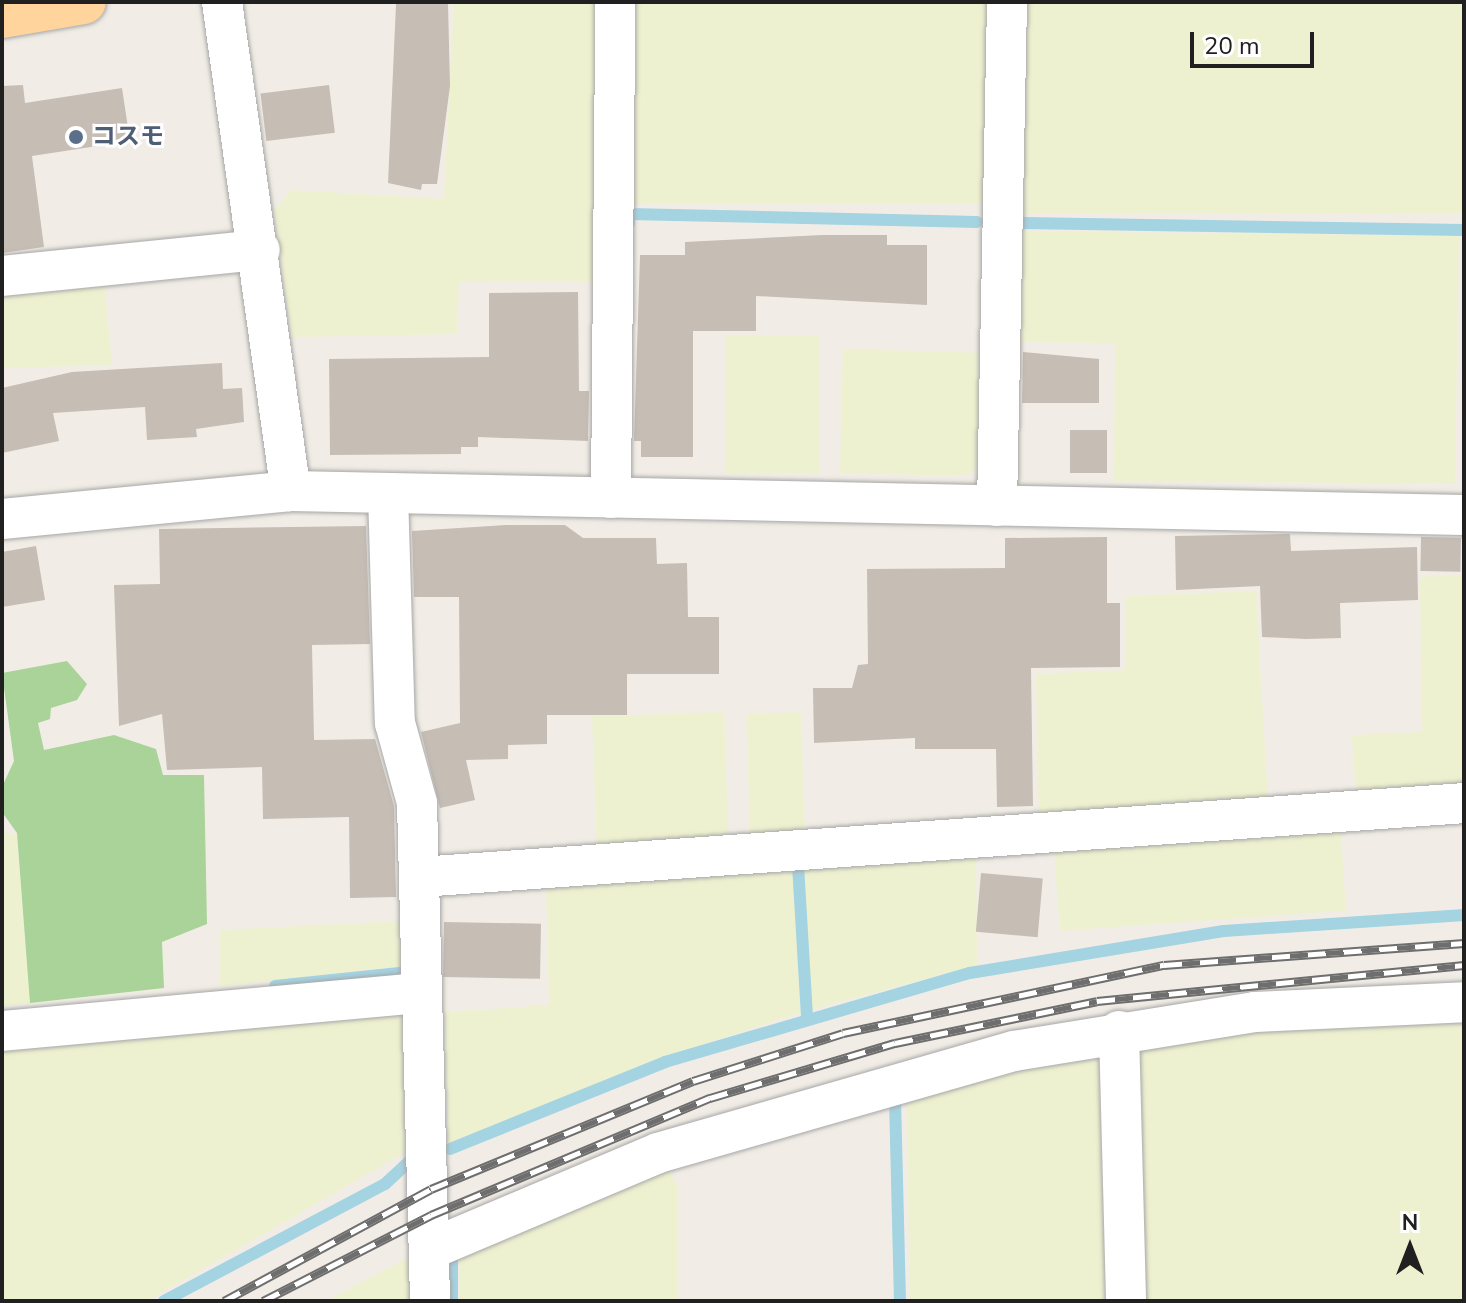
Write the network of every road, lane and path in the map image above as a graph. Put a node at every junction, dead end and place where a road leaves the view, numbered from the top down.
1 (84, 2) edge
2 (222, 2) edge
3 (615, 2) edge
4 (1007, 2) edge
5 (2, 16) edge
6 (260, 250) junction
7 (2, 276) edge
8 (291, 491) junction
9 (388, 493) junction
10 (611, 498) junction
11 (997, 506) junction
12 (1464, 515) edge
13 (2, 519) edge
14 (1464, 803) edge
15 (420, 877) junction
16 (421, 993) junction
17 (1464, 1002) edge
18 (2, 1031) edge
19 (1119, 1031) junction
20 (431, 1249) junction
21 (430, 1301) edge
22 (1126, 1301) edge

1 - 5 main road
2 - 6 street
3 - 10 street
4 - 11 street
6 - 7 street
6 - 8 street
8 - 9 street
8 - 13 street
9 - 10 street
9 - 15 street
10 - 11 street
11 - 12 street
14 - 15 street
15 - 16 street
16 - 18 street
16 - 20 street
17 - 19 street
19 - 20 street
19 - 22 street
20 - 21 street

